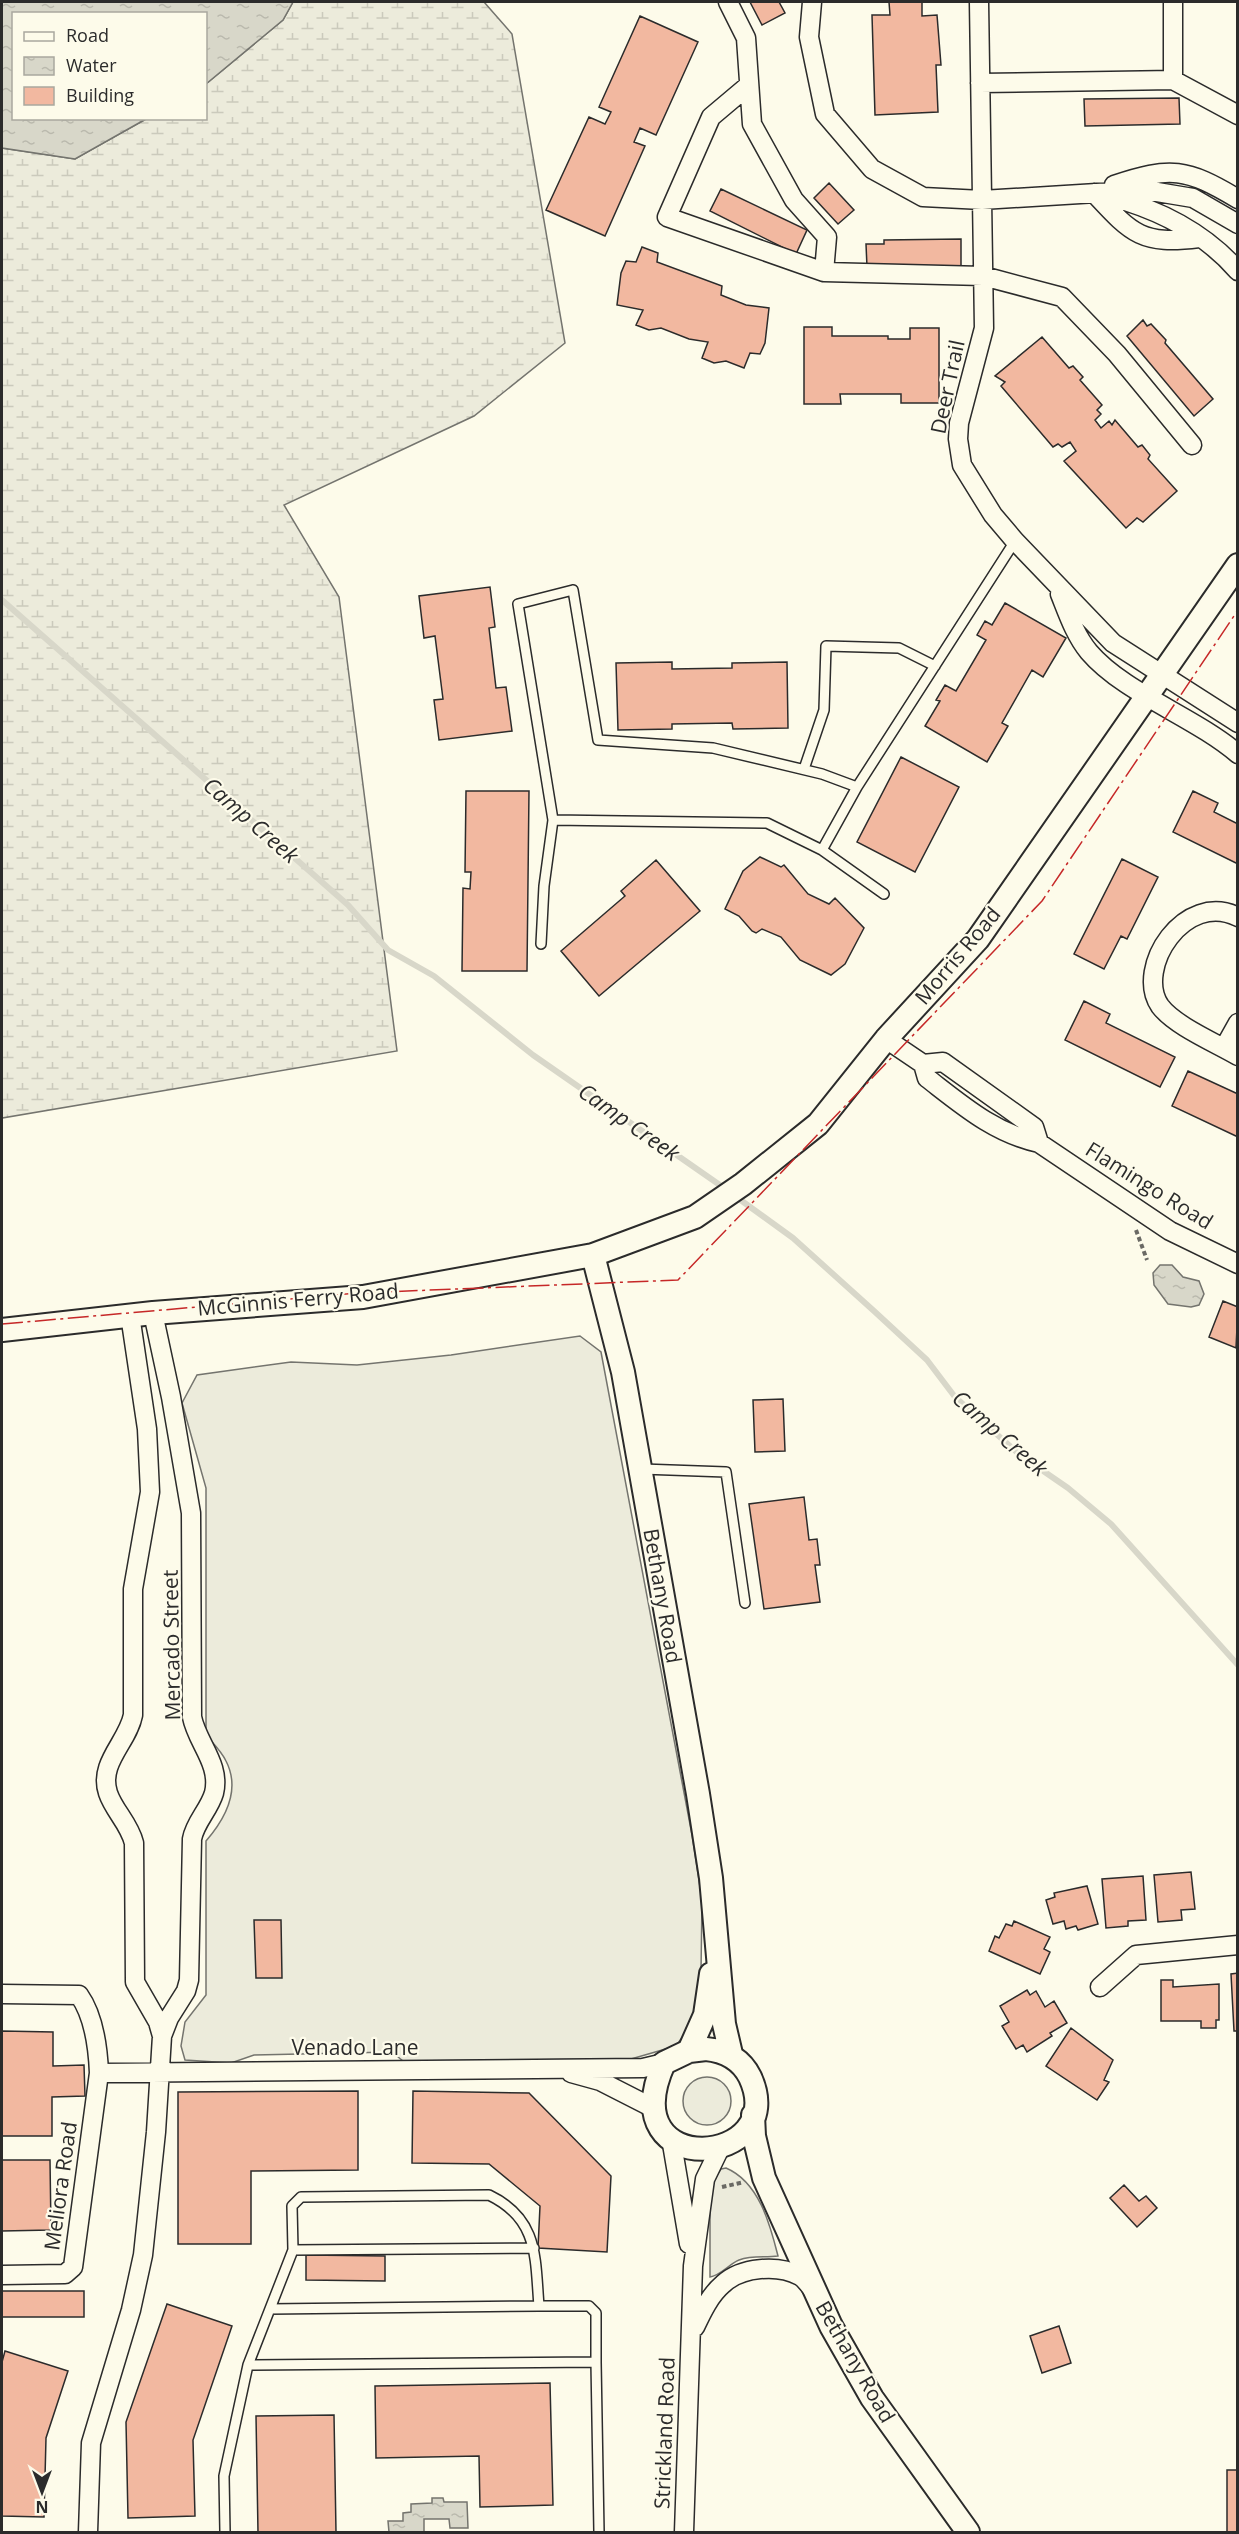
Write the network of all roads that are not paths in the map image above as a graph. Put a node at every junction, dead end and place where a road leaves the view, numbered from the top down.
1 (728, 2) edge
2 (812, 2) edge
3 (979, 2) edge
4 (1173, 2) edge
5 (1173, 80) junction
6 (980, 83) junction
7 (749, 85) junction
8 (1238, 115) edge
9 (1092, 192) junction
10 (1238, 199) edge
11 (982, 200) junction
12 (1238, 224) edge
13 (1199, 238) junction
14 (824, 272) junction
15 (1238, 272) edge
16 (983, 276) junction
17 (1192, 445) dead end
18 (1015, 541) junction
19 (1238, 565) edge
20 (1055, 581) junction
21 (935, 666) junction
22 (1160, 674) junction
23 (1146, 694) junction
24 (1238, 723) edge
25 (1238, 754) edge
26 (804, 769) junction
27 (857, 787) junction
28 (554, 820) junction
29 (822, 850) junction
30 (884, 894) dead end
31 (1238, 917) edge
32 (541, 944) dead end
33 (1238, 1023) edge
34 (886, 1039) junction
35 (1231, 1052) edge
36 (923, 1064) junction
37 (978, 1088) junction
38 (964, 1107) junction
39 (1039, 1143) junction
40 (593, 1255) junction
41 (1238, 1264) edge
42 (153, 1313) junction
43 (130, 1315) junction
44 (2, 1330) edge
45 (639, 1469) junction
46 (744, 1603) dead end
47 (717, 1940) junction
48 (1238, 1945) edge
49 (1100, 1987) dead end
50 (2, 1994) edge
51 (162, 2036) junction
52 (689, 2051) junction
53 (731, 2054) junction
54 (664, 2064) junction
55 (549, 2069) junction
56 (161, 2072) junction
57 (99, 2073) junction
58 (653, 2108) junction
59 (753, 2115) junction
60 (671, 2139) junction
61 (725, 2146) junction
62 (756, 2179) junction
63 (534, 2248) junction
64 (293, 2250) junction
65 (693, 2266) junction
66 (2, 2275) edge
67 (816, 2293) junction
68 (538, 2306) junction
69 (270, 2309) junction
70 (691, 2334) junction
71 (596, 2362) junction
72 (248, 2366) junction
73 (88, 2532) edge
74 (225, 2532) edge
75 (599, 2532) edge
76 (684, 2532) edge
77 (968, 2532) edge

1 - 7 street
2 - 11 street
3 - 6 street, Deer Trail
4 - 5 street
5 - 6 street
5 - 8 street
6 - 11 street, Deer Trail
7 - 14 street
7 - 14 street
9 - 10 street
9 - 11 street
9 - 12 street
9 - 13 street
9 - 13 street
11 - 16 street, Deer Trail
13 - 15 street
14 - 16 street
16 - 17 street
16 - 18 street, Deer Trail
18 - 20 street, Deer Trail
18 - 21 lane
19 - 22 street, Morris Road
20 - 22 street, Deer Trail
20 - 23 street
21 - 26 lane
21 - 27 lane
22 - 23 street, Morris Road
22 - 24 street, Deer Trail
23 - 25 street
23 - 34 street, Morris Road
26 - 27 lane
26 - 28 lane
27 - 29 lane
28 - 29 lane
28 - 32 lane
29 - 30 lane
31 - 35 street
33 - 35 street
34 - 36 street, Flamingo Road
34 - 40 street, Morris Road
36 - 37 street, Flamingo Road
36 - 38 street, Flamingo Road
37 - 38 street
37 - 39 street, Flamingo Road
38 - 39 street, Flamingo Road
39 - 41 street, Flamingo Road
40 - 42 street, McGinnis Ferry Road
40 - 45 street, Bethany Road
42 - 43 street, McGinnis Ferry Road
42 - 51 street, Mercado Street
43 - 44 street, McGinnis Ferry Road
43 - 51 street, Mercado Street
45 - 46 lane
45 - 47 street, Bethany Road
47 - 52 street, Bethany Road
47 - 53 street, Bethany Road
48 - 49 street
50 - 57 street, Meliora Road
51 - 56 street, Mercado Street
52 - 53 street
52 - 54 street
53 - 59 street
54 - 55 street, Venado Lane
54 - 58 street
55 - 56 street, Venado Lane
55 - 58 street, Venado Lane
56 - 57 street
56 - 73 street, Mercado Street
57 - 66 street, Meliora Road
58 - 60 street
59 - 61 street
59 - 62 street, Bethany Road
60 - 61 street
60 - 65 street, Strickland Road
61 - 62 street, Bethany Road
61 - 65 street, Strickland Road
62 - 67 street, Bethany Road
63 - 64 lane
63 - 64 lane
63 - 68 lane
64 - 69 lane
65 - 70 street, Strickland Road
67 - 70 street, Strickland Road
67 - 77 street, Bethany Road
68 - 69 lane
68 - 71 lane
69 - 72 lane
70 - 76 street, Strickland Road
71 - 72 lane
71 - 75 lane
72 - 74 lane

